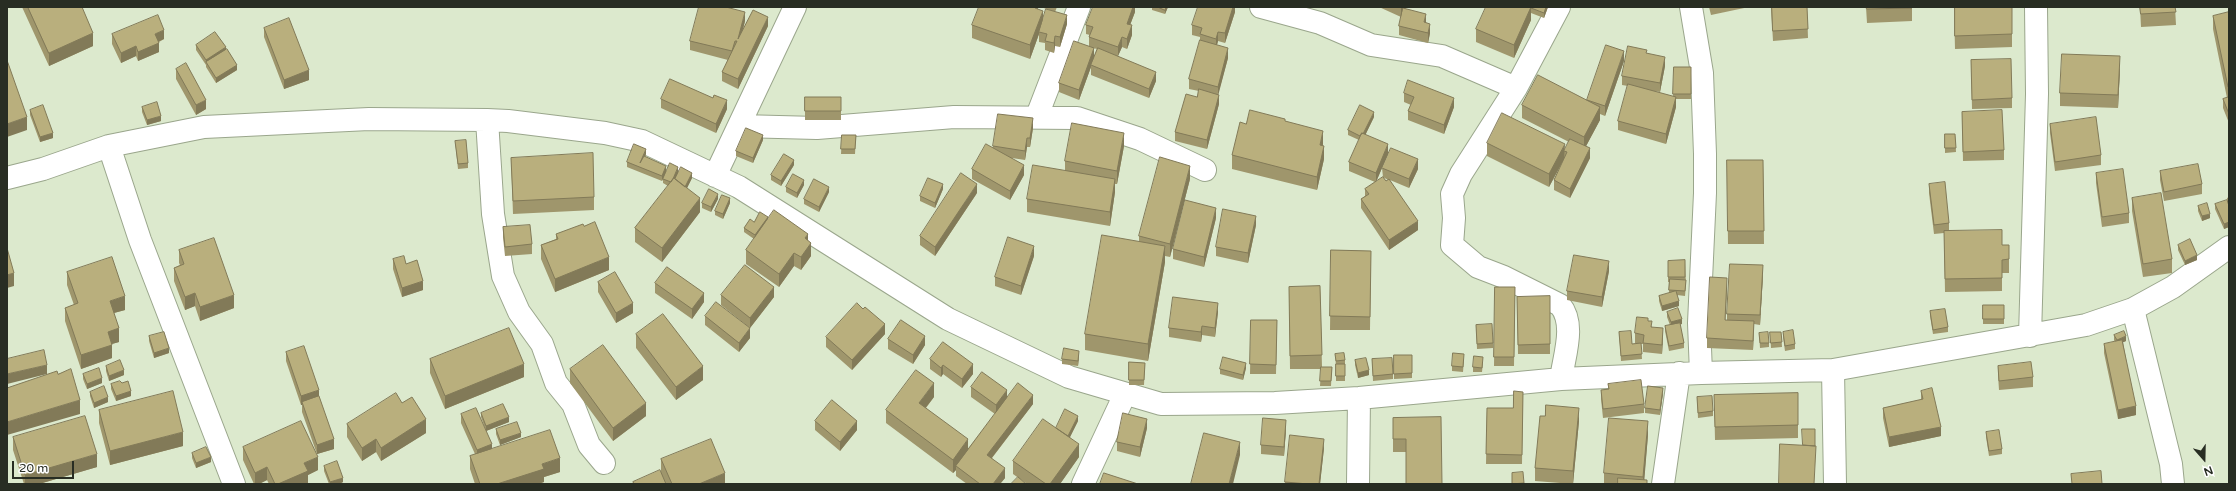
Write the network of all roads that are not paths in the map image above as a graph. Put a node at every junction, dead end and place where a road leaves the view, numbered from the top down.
1 (795, 7) edge
2 (1079, 7) edge
3 (1261, 7) edge
4 (1559, 7) edge
5 (1691, 7) edge
6 (2036, 7) edge
7 (1516, 88) junction
8 (1037, 116) junction
9 (488, 120) junction
10 (740, 126) junction
11 (109, 146) junction
12 (1205, 170) dead end
13 (715, 176) junction
14 (7, 178) edge
15 (2229, 247) edge
16 (2133, 309) junction
17 (2030, 336) junction
18 (1833, 370) junction
19 (1701, 372) junction
20 (1679, 373) junction
21 (1561, 379) junction
22 (1125, 394) junction
23 (1359, 398) junction
24 (604, 463) dead end
25 (234, 484) edge
26 (1083, 484) edge
27 (1358, 484) edge
28 (1663, 484) edge
29 (1835, 484) edge
30 (2173, 484) edge

1 - 10 street
2 - 8 street
3 - 7 street
4 - 7 street
5 - 19 street
6 - 17 street
7 - 21 street
8 - 10 street
8 - 12 street
9 - 11 street
9 - 13 street
9 - 24 street
10 - 13 street
11 - 14 street
11 - 25 street
13 - 22 street
15 - 16 street
16 - 17 street
16 - 30 street
17 - 18 street
18 - 19 street
18 - 29 street
19 - 20 street
20 - 21 street
20 - 28 street
21 - 23 street
22 - 23 street
22 - 26 street
23 - 27 street

